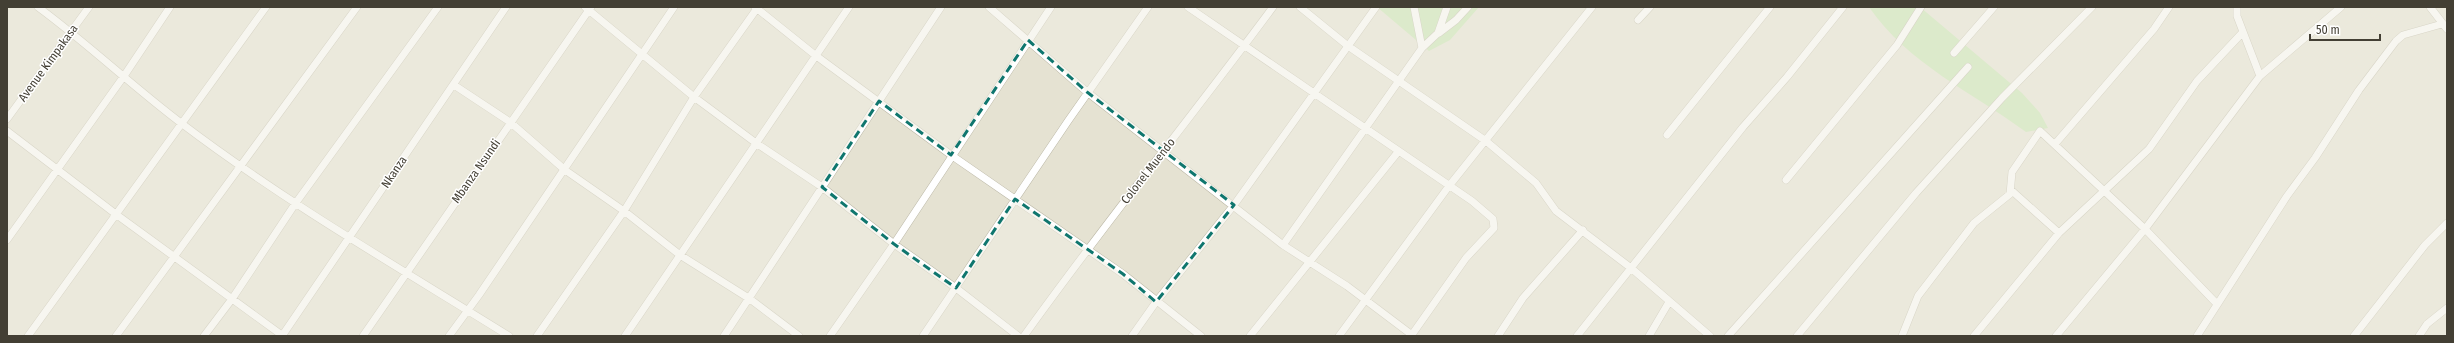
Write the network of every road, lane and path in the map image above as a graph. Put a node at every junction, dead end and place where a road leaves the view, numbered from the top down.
1 (38, 7) edge
2 (88, 7) edge
3 (170, 7) edge
4 (266, 7) edge
5 (357, 7) edge
6 (438, 7) edge
7 (506, 7) edge
8 (674, 7) edge
9 (849, 7) edge
10 (941, 7) edge
11 (989, 7) edge
12 (1051, 7) edge
13 (1148, 7) edge
14 (1188, 7) edge
15 (1273, 7) edge
16 (1300, 7) edge
17 (1376, 7) edge
18 (1414, 7) edge
19 (1447, 7) edge
20 (1468, 7) edge
21 (1592, 7) edge
22 (1650, 7) edge
23 (1770, 7) edge
24 (1843, 7) edge
25 (1921, 7) edge
26 (1994, 7) edge
27 (2092, 7) edge
28 (2169, 7) edge
29 (2237, 7) edge
30 (2341, 7) edge
31 (2430, 7) edge
32 (589, 8) edge
33 (757, 8) edge
34 (1638, 20) dead end
35 (2444, 26) edge
36 (71, 32) junction
37 (2243, 32) junction
38 (1438, 33) junction
39 (1028, 40) junction
40 (1348, 46) junction
41 (1243, 47) junction
42 (1422, 48) junction
43 (641, 53) junction
44 (1954, 53) dead end
45 (815, 55) junction
46 (1968, 67) dead end
47 (124, 76) junction
48 (2260, 76) junction
49 (1401, 80) junction
50 (454, 85) junction
51 (1087, 92) junction
52 (1314, 95) junction
53 (694, 97) junction
54 (878, 101) junction
55 (7, 119) edge
56 (510, 122) junction
57 (181, 123) junction
58 (1366, 130) junction
59 (7, 131) edge
60 (1667, 135) dead end
61 (1486, 141) junction
62 (756, 143) junction
63 (2055, 144) junction
64 (1165, 151) junction
65 (1398, 152) junction
66 (952, 155) junction
67 (242, 166) junction
68 (57, 168) junction
69 (565, 170) junction
70 (1786, 180) dead end
71 (1449, 186) junction
72 (822, 187) junction
73 (2011, 190) junction
74 (2103, 191) junction
75 (1014, 198) junction
76 (295, 204) junction
77 (1234, 205) junction
78 (624, 211) junction
79 (117, 215) junction
80 (2447, 222) edge
81 (2145, 229) junction
82 (1583, 230) junction
83 (2059, 233) junction
84 (348, 239) junction
85 (7, 240) edge
86 (894, 244) junction
87 (1283, 245) junction
88 (1087, 248) junction
89 (680, 255) junction
90 (175, 256) junction
91 (1310, 263) junction
92 (1631, 268) junction
93 (406, 271) junction
94 (956, 288) junction
95 (232, 299) junction
96 (750, 299) junction
97 (1366, 299) junction
98 (1156, 302) junction
99 (1669, 302) junction
100 (2217, 304) junction
101 (2447, 308) edge
102 (467, 310) junction
103 (28, 336) edge
104 (116, 336) edge
105 (204, 336) edge
106 (282, 336) edge
107 (363, 336) edge
108 (449, 336) edge
109 (509, 336) edge
110 (537, 336) edge
111 (625, 336) edge
112 (724, 336) edge
113 (799, 336) edge
114 (830, 336) edge
115 (923, 336) edge
116 (1018, 336) edge
117 (1024, 336) edge
118 (1132, 336) edge
119 (1201, 336) edge
120 (1250, 336) edge
121 (1339, 336) edge
122 (1412, 336) edge
123 (1498, 336) edge
124 (1577, 336) edge
125 (1649, 336) edge
126 (1710, 336) edge
127 (1728, 336) edge
128 (1797, 336) edge
129 (1902, 336) edge
130 (1974, 336) edge
131 (2056, 336) edge
132 (2197, 336) edge
133 (2354, 336) edge
134 (2419, 336) edge

1 - 36 street
2 - 36 street, Avenue Kimpakasa
3 - 47 street
4 - 57 street
5 - 67 street
6 - 76 street
7 - 50 street, Nkanza
8 - 43 street
9 - 45 street
10 - 54 street
11 - 39 street
12 - 39 street
13 - 51 street
14 - 41 street
15 - 41 street, Colonel Muendo
16 - 40 street
17 - 40 street
18 - 42 street
19 - 38 street
20 - 38 street
21 - 61 street
22 - 34 street
23 - 60 street
24 - 92 street
25 - 70 street
26 - 44 street
27 - 128 street
28 - 63 street
29 - 37 street
30 - 48 street
31 - 35 street
32 - 43 street
32 - 56 street, Mbanza Nsundi
33 - 45 street
33 - 53 street
35 - 100 street
36 - 47 street
36 - 55 street, Avenue Kimpakasa
37 - 48 street
37 - 74 street
38 - 42 street
39 - 51 street
39 - 66 street
40 - 49 street
40 - 52 street
41 - 52 street
41 - 64 street, Colonel Muendo
42 - 49 street
43 - 53 street
43 - 69 street
45 - 54 street
45 - 62 street
46 - 127 street
47 - 57 street
47 - 68 street
48 - 81 street
49 - 58 street
49 - 61 street
50 - 56 street
50 - 84 street, Nkanza
51 - 64 street
51 - 75 street
52 - 58 street
52 - 77 street
53 - 62 street
53 - 78 street
54 - 66 street
54 - 72 street
56 - 69 street
56 - 93 street, Mbanza Nsundi
57 - 67 street
57 - 79 street
58 - 65 street
58 - 87 street
59 - 68 street
61 - 71 street
61 - 82 street
62 - 72 street
62 - 89 street
63 - 73 street
63 - 74 street
64 - 77 street
64 - 88 street, Colonel Muendo
65 - 71 street
65 - 91 street
66 - 75 street
66 - 86 street
67 - 76 street
67 - 90 street
68 - 79 street
68 - 85 street
69 - 78 street
69 - 102 street
71 - 97 street
71 - 122 street
72 - 86 street
72 - 96 street
73 - 83 street
73 - 129 street
74 - 81 street
74 - 83 street
75 - 88 street
75 - 94 street
76 - 84 street
76 - 95 street
77 - 87 street
77 - 98 street
78 - 89 street
78 - 110 street
79 - 90 street
79 - 103 street
80 - 133 street
81 - 100 street
81 - 131 street
82 - 92 street
82 - 123 street
83 - 130 street
84 - 93 street
84 - 106 street, Nkanza
86 - 94 street
86 - 114 street
87 - 91 street
88 - 98 street
88 - 117 street, Colonel Muendo
89 - 96 street
89 - 111 street
90 - 95 street
90 - 104 street
91 - 97 street
91 - 120 street
92 - 99 street
92 - 124 street
93 - 102 street
93 - 107 street, Mbanza Nsundi
94 - 115 street
94 - 116 street
95 - 105 street
95 - 106 street
96 - 112 street
96 - 113 street
97 - 121 street
97 - 122 street
98 - 118 street
98 - 119 street
99 - 125 street
99 - 126 street
100 - 132 street
101 - 134 street
102 - 108 street
102 - 109 street

